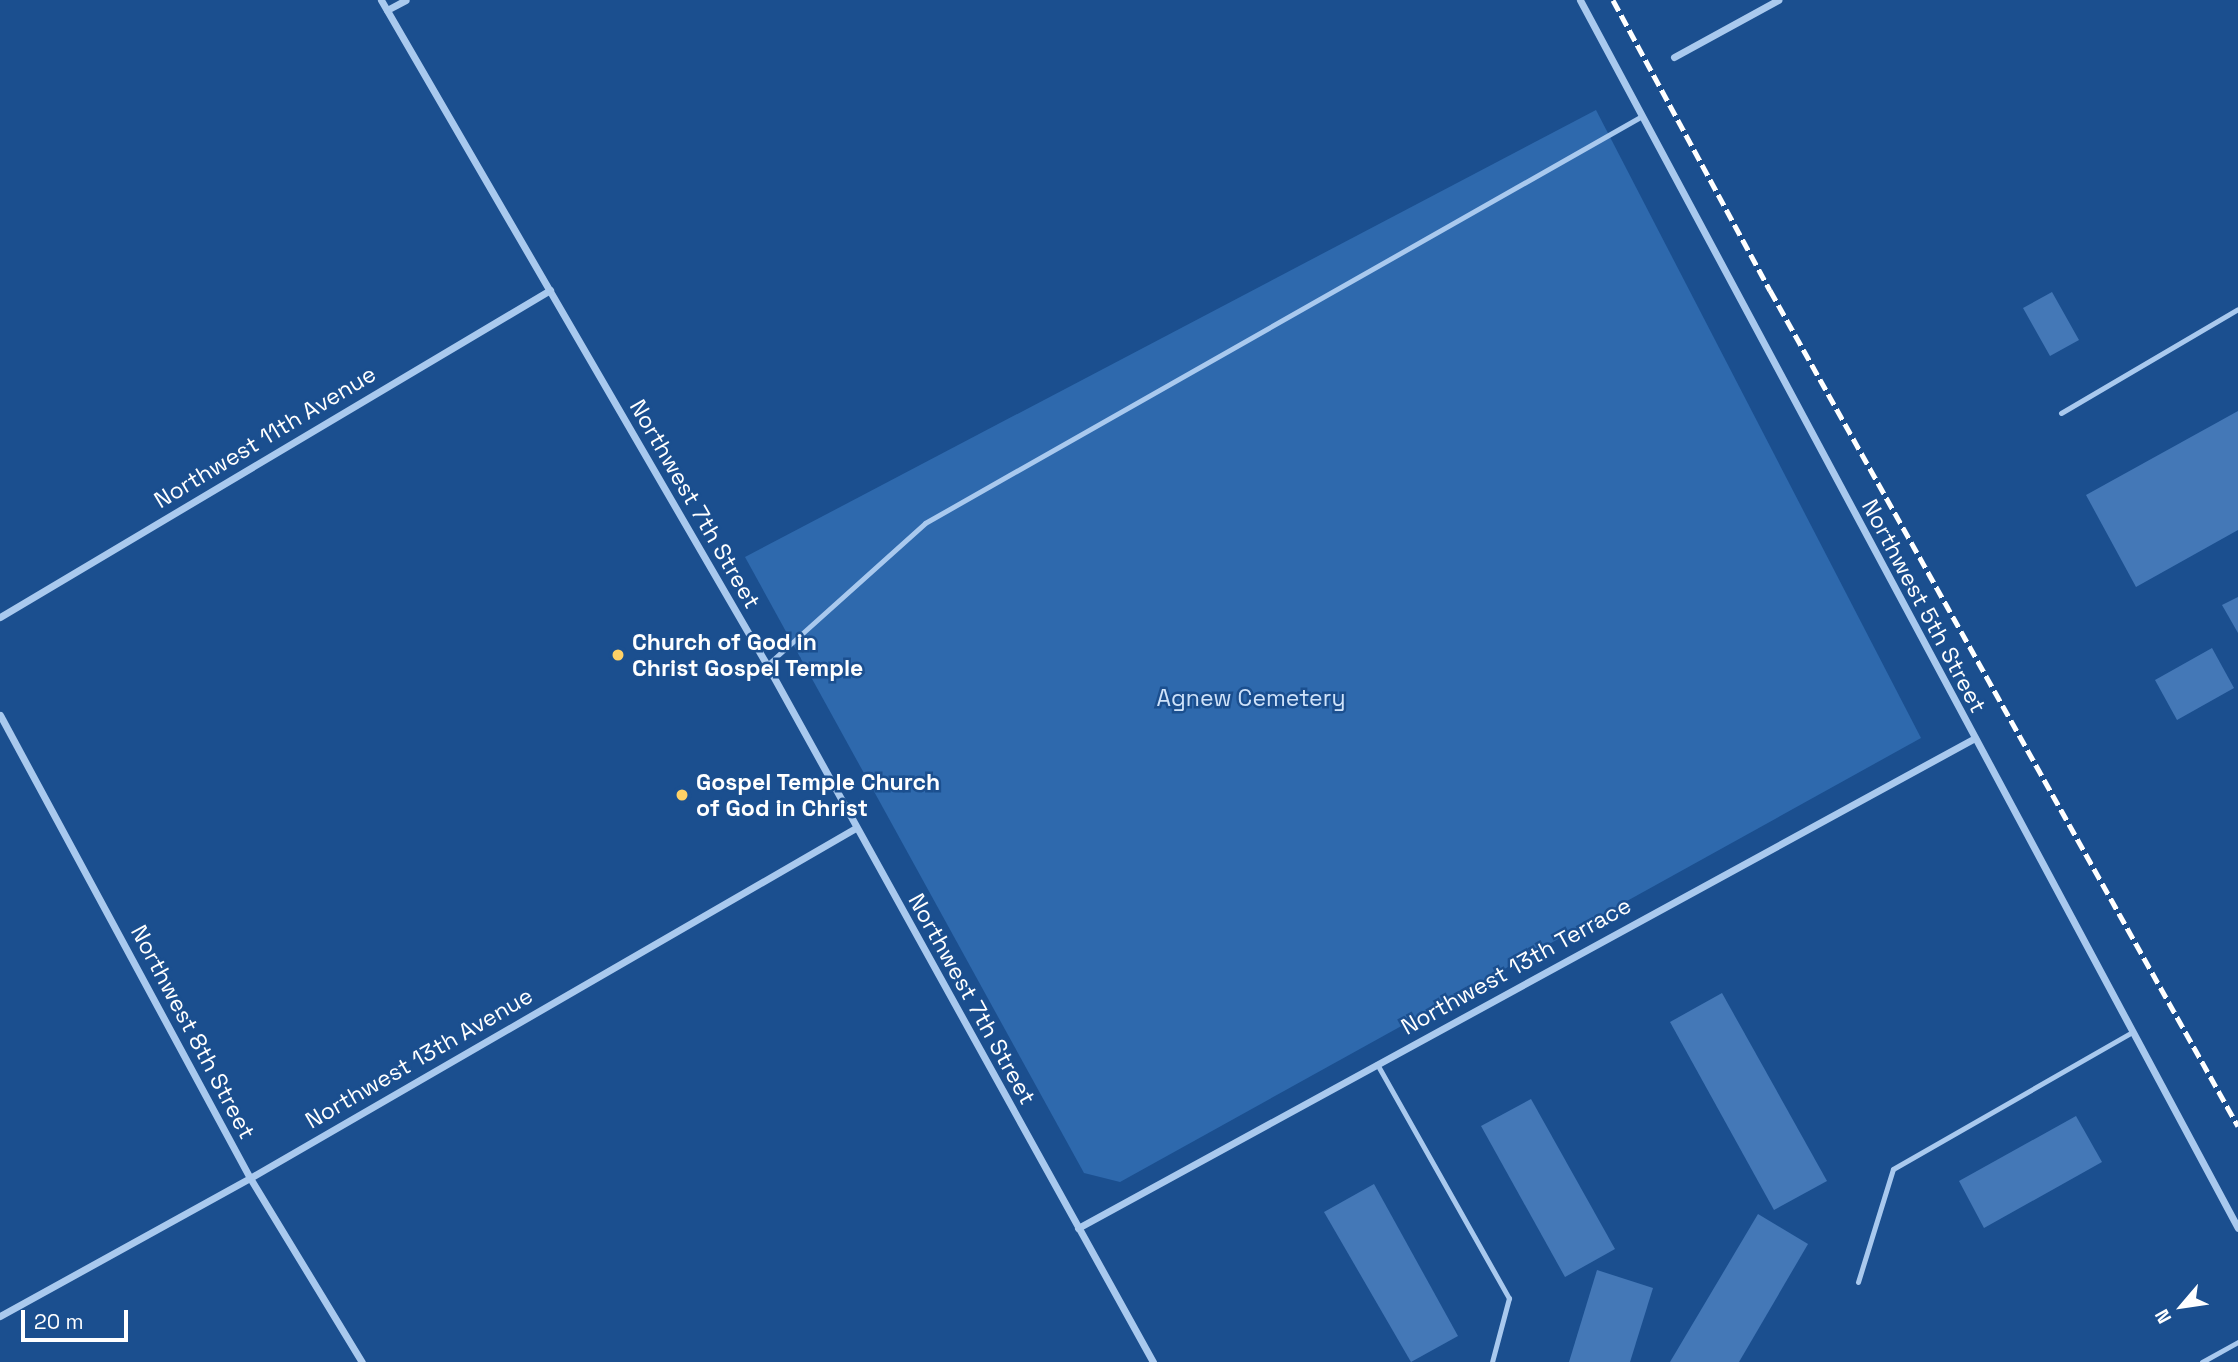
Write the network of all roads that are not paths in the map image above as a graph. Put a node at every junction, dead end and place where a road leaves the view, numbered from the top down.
1 (381, 0) edge
2 (406, 0) edge
3 (1580, 0) edge
4 (1778, 0) edge
5 (387, 10) junction
6 (1674, 57) dead end
7 (1642, 116) junction
8 (550, 290) junction
9 (2238, 309) edge
10 (2061, 413) dead end
11 (0, 617) edge
12 (766, 666) junction
13 (0, 715) edge
14 (1973, 739) junction
15 (854, 829) junction
16 (2132, 1032) junction
17 (1377, 1064) junction
18 (250, 1178) junction
19 (1078, 1228) junction
20 (2238, 1228) edge
21 (1858, 1282) dead end
22 (0, 1316) edge
23 (2238, 1342) edge
24 (362, 1362) edge
25 (1153, 1362) edge
26 (1492, 1362) edge
27 (2202, 1362) edge

1 - 5 street, Northwest 7th Street
2 - 5 street
3 - 7 street, Northwest 5th Street
4 - 6 street
5 - 8 street, Northwest 7th Street
7 - 12 lane
7 - 14 street, Northwest 5th Street
8 - 11 street, Northwest 11th Avenue
8 - 12 street, Northwest 7th Street
9 - 10 lane
12 - 15 street, Northwest 7th Street
13 - 18 street, Northwest 8th Street
14 - 16 street, Northwest 5th Street
14 - 17 street, Northwest 13th Terrace
15 - 18 street, Northwest 13th Avenue
15 - 19 street, Northwest 7th Street
16 - 20 street, Northwest 5th Street
16 - 21 lane
17 - 19 street, Northwest 13th Terrace
17 - 26 lane
18 - 22 street, Northwest 13th Avenue
18 - 24 street, Northwest 8th Street
19 - 25 street, Northwest 7th Street
23 - 27 lane

